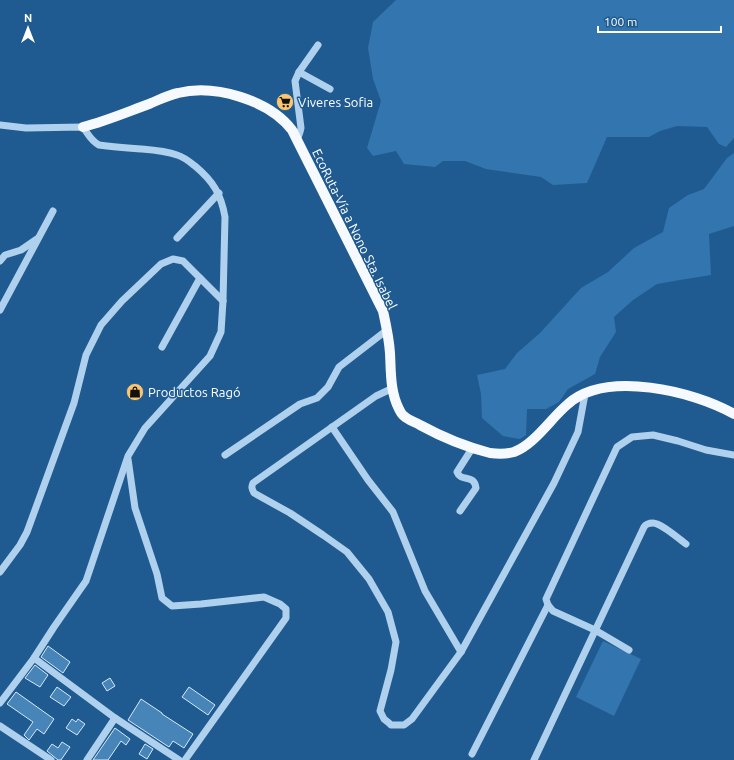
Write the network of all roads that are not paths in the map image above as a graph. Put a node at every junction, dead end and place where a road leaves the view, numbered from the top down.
1 (318, 45) dead end
2 (299, 72) junction
3 (330, 89) dead end
4 (0, 125) edge
5 (83, 127) junction
6 (297, 140) junction
7 (219, 193) junction
8 (53, 211) dead end
9 (177, 238) dead end
10 (38, 239) junction
11 (0, 261) edge
12 (200, 278) junction
13 (223, 301) junction
14 (0, 310) edge
15 (388, 330) junction
16 (162, 347) dead end
17 (393, 388) junction
18 (585, 394) junction
19 (734, 414) edge
20 (332, 427) junction
21 (473, 447) junction
22 (225, 455) dead end
23 (734, 455) edge
24 (128, 456) junction
25 (460, 511) dead end
26 (686, 544) dead end
27 (0, 572) edge
28 (548, 605) junction
29 (595, 630) junction
30 (629, 650) dead end
31 (461, 652) junction
32 (34, 658) junction
33 (0, 703) edge
34 (115, 718) junction
35 (0, 726) edge
36 (472, 754) dead end
37 (51, 760) edge
38 (86, 760) edge
39 (179, 760) edge
40 (184, 760) edge
41 (534, 760) edge

1 - 2 street
2 - 3 street
2 - 6 street
4 - 5 street
5 - 6 main road, EcoRuta-Vía a Nono Sta. Isabel
5 - 7 street
6 - 15 main road, EcoRuta-Vía a Nono Sta. Isabel
7 - 9 street
7 - 13 street
8 - 10 street
10 - 11 street
10 - 14 street
12 - 13 street
12 - 16 street
12 - 27 street
13 - 24 street
15 - 17 main road, EcoRuta-Vía a Nono Sta. Isabel
15 - 22 street
17 - 20 street
17 - 21 main road, EcoRuta-Vía a Nono Sta. Isabel
18 - 19 main road, EcoRuta-Vía a Nono Sta. Isabel
18 - 21 main road, EcoRuta-Vía a Nono Sta. Isabel
18 - 31 street
20 - 31 street
20 - 31 street
21 - 25 street
23 - 28 street
24 - 32 street
24 - 40 street
26 - 29 street
28 - 29 street
28 - 36 street
29 - 30 street
29 - 41 street
32 - 33 street
32 - 34 street
34 - 38 street
34 - 39 street
35 - 37 street

